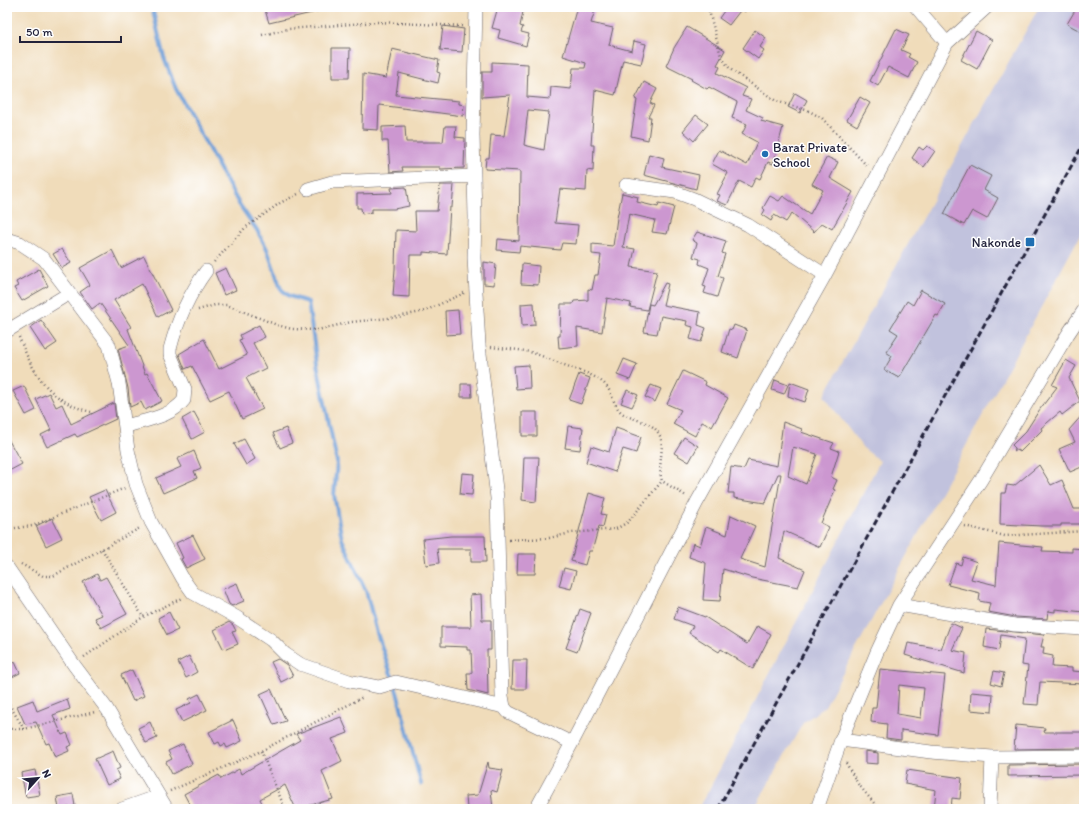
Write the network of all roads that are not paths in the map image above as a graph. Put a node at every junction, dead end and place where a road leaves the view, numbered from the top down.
1 (476, 7) edge
2 (916, 7) edge
3 (987, 7) edge
4 (947, 43) junction
5 (474, 176) junction
6 (626, 185) dead end
7 (308, 189) road end
8 (7, 239) edge
9 (206, 271) road end
10 (825, 275) junction
11 (68, 294) junction
12 (1084, 310) edge
13 (11, 329) edge
14 (126, 426) junction
15 (12, 564) edge
16 (899, 605) junction
17 (1084, 629) edge
18 (504, 707) junction
19 (572, 743) junction
20 (840, 744) junction
21 (1084, 756) edge
22 (992, 757) junction
23 (159, 796) junction
24 (122, 809) edge
25 (167, 809) edge
26 (536, 809) edge
27 (817, 809) edge
28 (990, 809) edge

1 - 5 street
2 - 4 street
3 - 4 street
4 - 10 street
5 - 7 street
5 - 18 street
6 - 10 street
8 - 11 street
9 - 14 street
10 - 19 street
11 - 13 street
11 - 14 street
12 - 16 street
14 - 18 street
15 - 23 street
16 - 17 street
16 - 20 street
18 - 19 street
19 - 26 street
20 - 22 street
20 - 27 street
21 - 22 street
22 - 28 street
23 - 24 street
23 - 25 street

